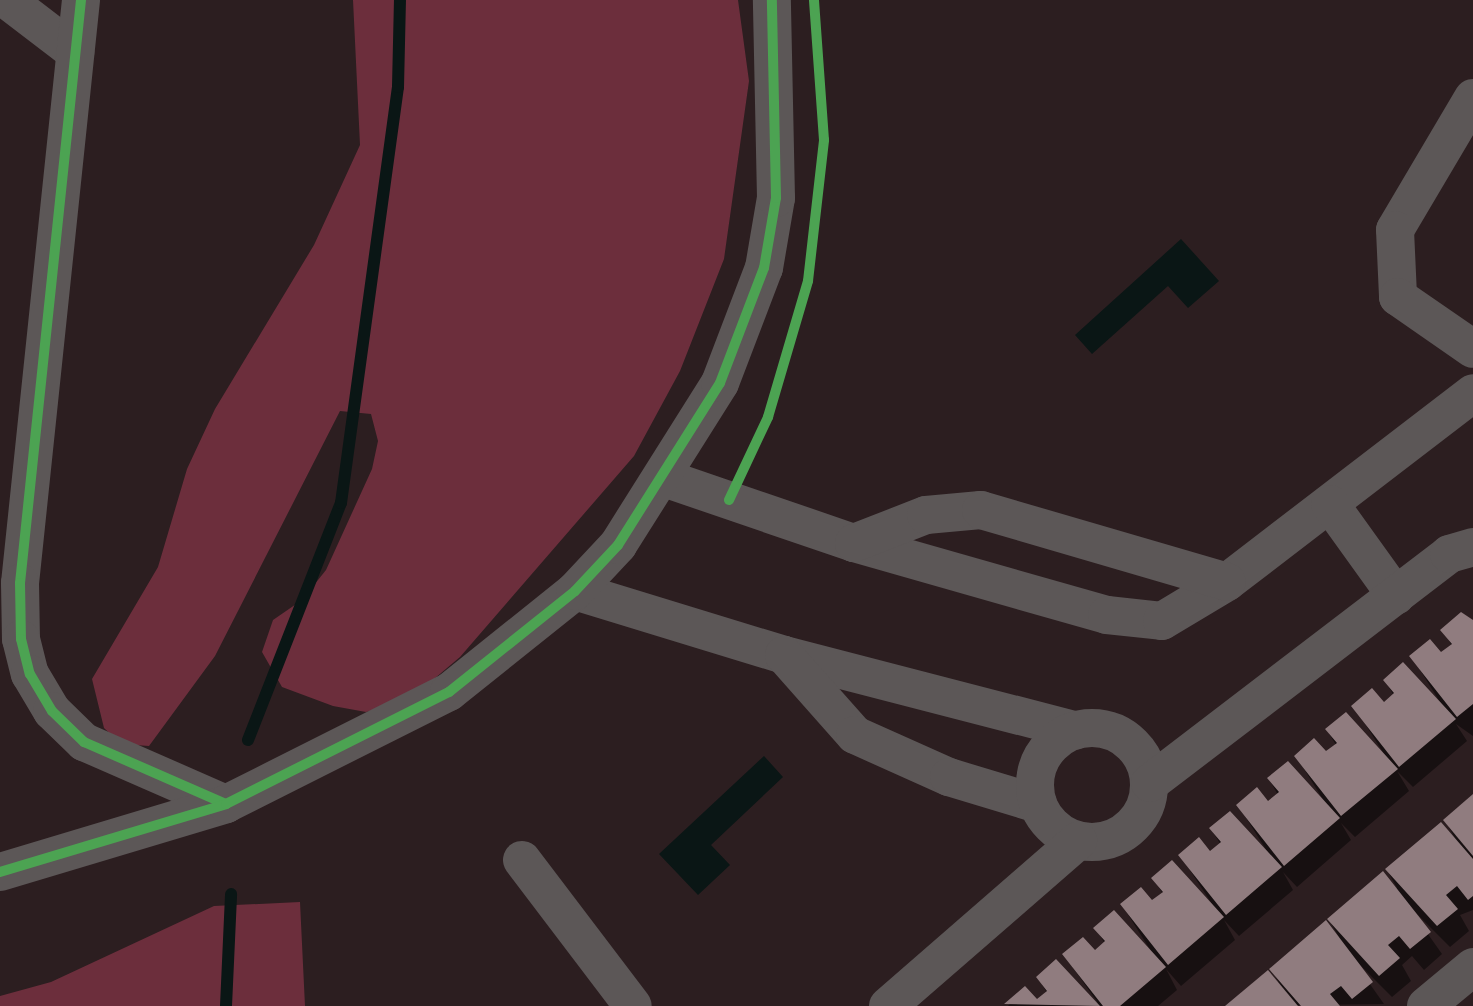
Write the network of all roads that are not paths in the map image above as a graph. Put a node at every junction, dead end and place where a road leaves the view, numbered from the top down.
1 (7, 0) edge
2 (80, 0) edge
3 (772, 0) edge
4 (75, 52) junction
5 (1473, 98) edge
6 (1473, 349) edge
7 (1473, 393) edge
8 (664, 478) junction
9 (1330, 503) junction
10 (854, 542) junction
11 (1473, 547) edge
12 (1227, 582) junction
13 (575, 591) junction
14 (1395, 596) junction
15 (784, 655) junction
16 (1074, 730) junction
17 (1150, 783) junction
18 (226, 804) junction
19 (1038, 804) junction
20 (1078, 841) junction
21 (522, 860) dead end
22 (0, 872) edge
23 (1473, 967) edge
24 (633, 1006) edge
25 (888, 1006) edge
26 (1426, 1006) edge

1 - 4 street
2 - 4 street
3 - 8 street
4 - 18 street
5 - 6 street
7 - 9 street
8 - 10 street
8 - 13 street
9 - 12 street
9 - 14 street
10 - 12 street
10 - 12 street
11 - 14 street
13 - 15 street
13 - 18 street
14 - 17 street
15 - 16 street
15 - 19 street
16 - 17 street
16 - 19 street
17 - 20 street
18 - 22 street
19 - 20 street
20 - 25 street
21 - 24 street
23 - 26 street

